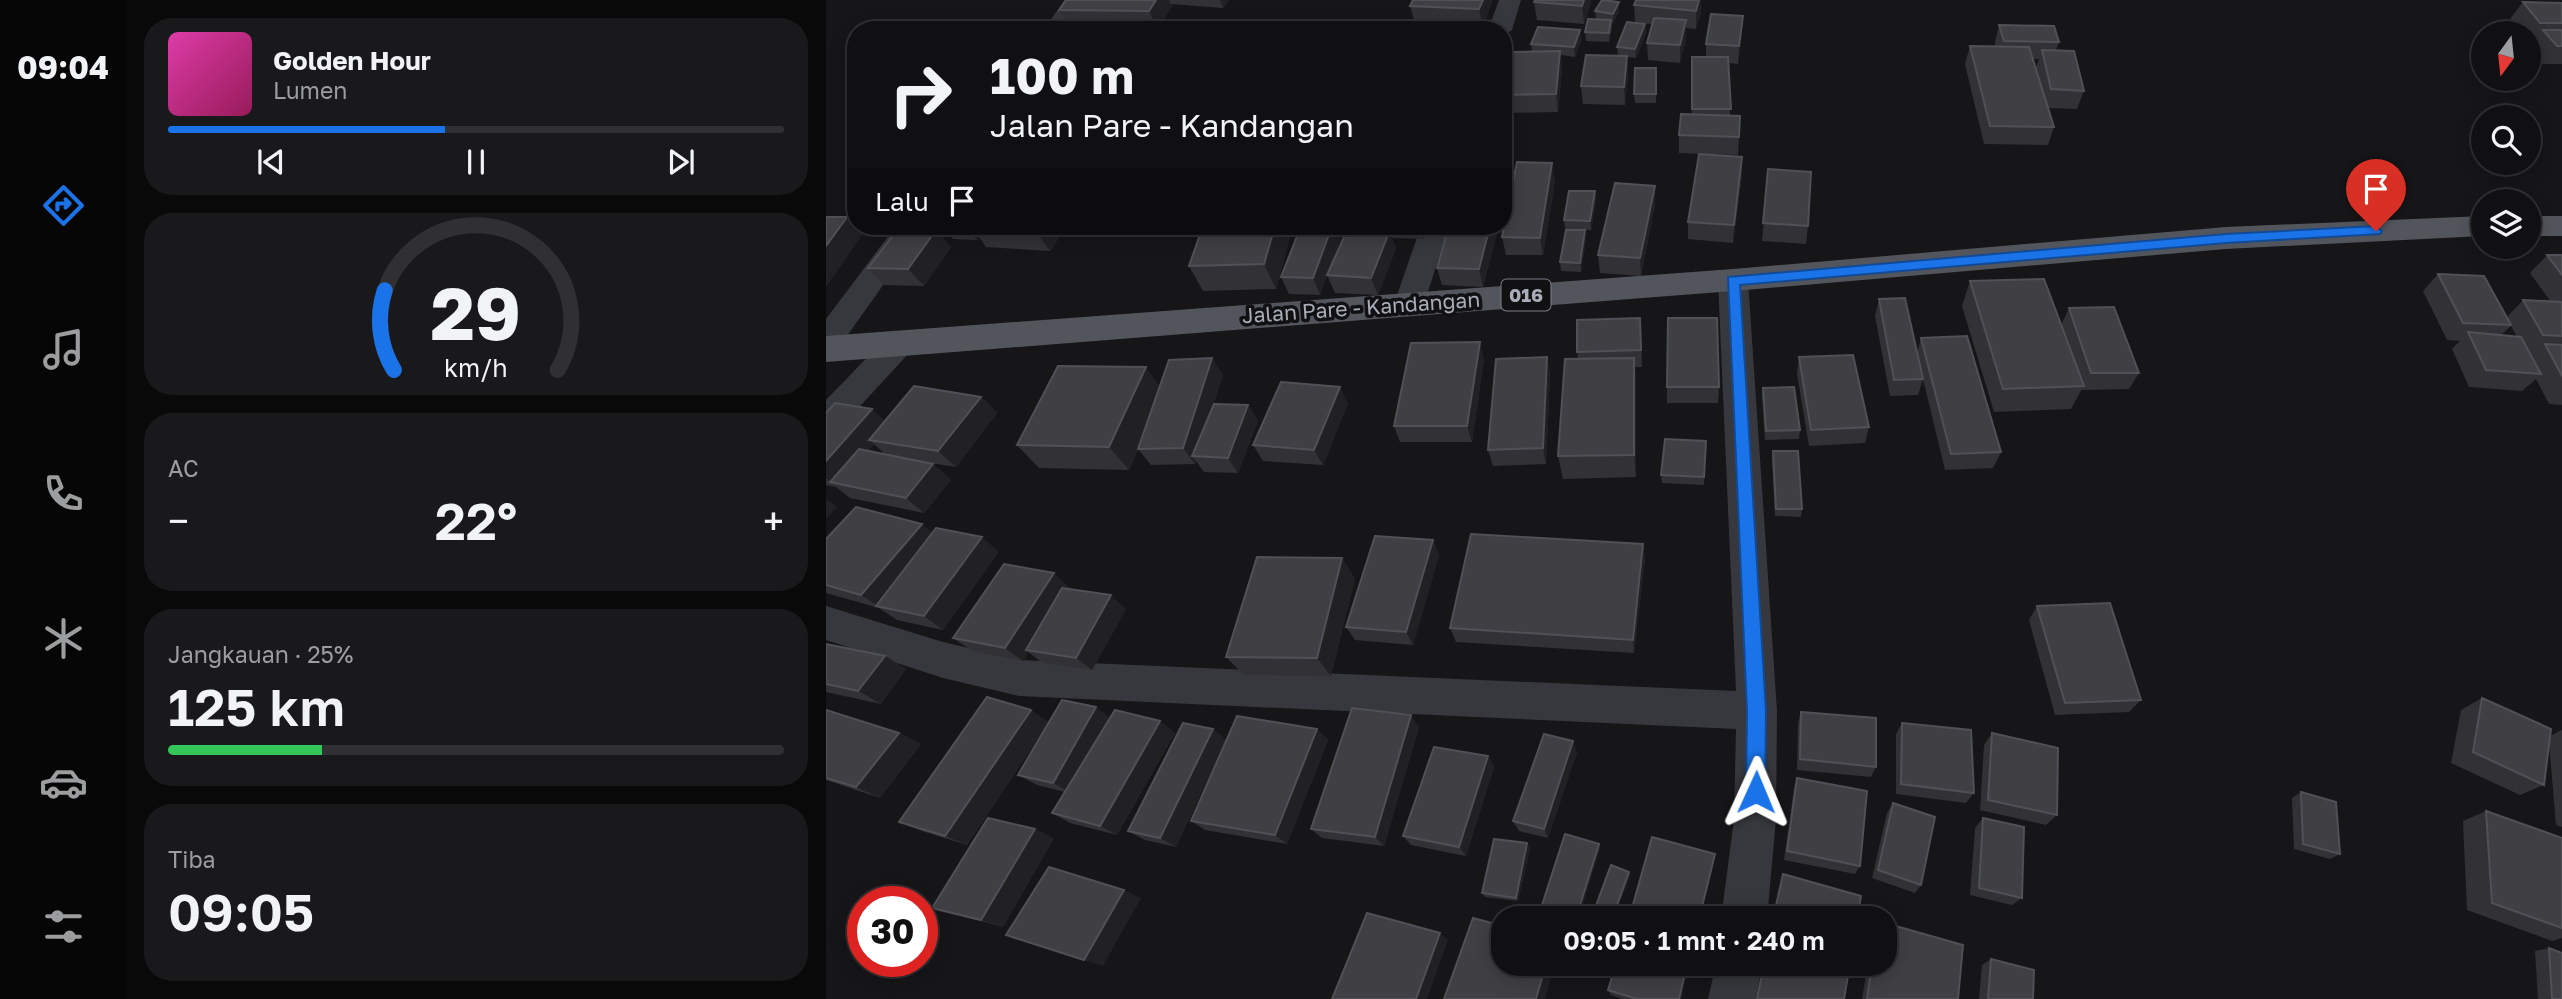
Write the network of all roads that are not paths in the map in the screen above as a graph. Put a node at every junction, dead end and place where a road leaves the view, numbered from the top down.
1 (1077, 0) edge
2 (1510, 0) edge
3 (1062, 21) edge
4 (1503, 21) edge
5 (2471, 226) edge
6 (2541, 226) edge
7 (2562, 226) edge
8 (904, 235) edge
9 (1432, 235) edge
10 (1733, 281) junction
11 (1409, 304) junction
12 (826, 342) edge
13 (899, 344) junction
14 (826, 349) edge
15 (826, 421) edge
16 (826, 623) edge
17 (1757, 711) junction
18 (1745, 906) edge
19 (1737, 976) edge
20 (1732, 999) edge

1 - 3 street
2 - 4 street
5 - 10 main road, Jalan Pare - Kandangan / 016
6 - 7 main road
8 - 12 street
9 - 11 street
10 - 11 main road, Jalan Pare - Kandangan / 016
10 - 17 street
11 - 13 main road, Jalan Pare - Kandangan / 016
13 - 14 main road, Jalan Pare - Kandangan / 016
13 - 15 street
16 - 17 street
17 - 18 street
19 - 20 street

